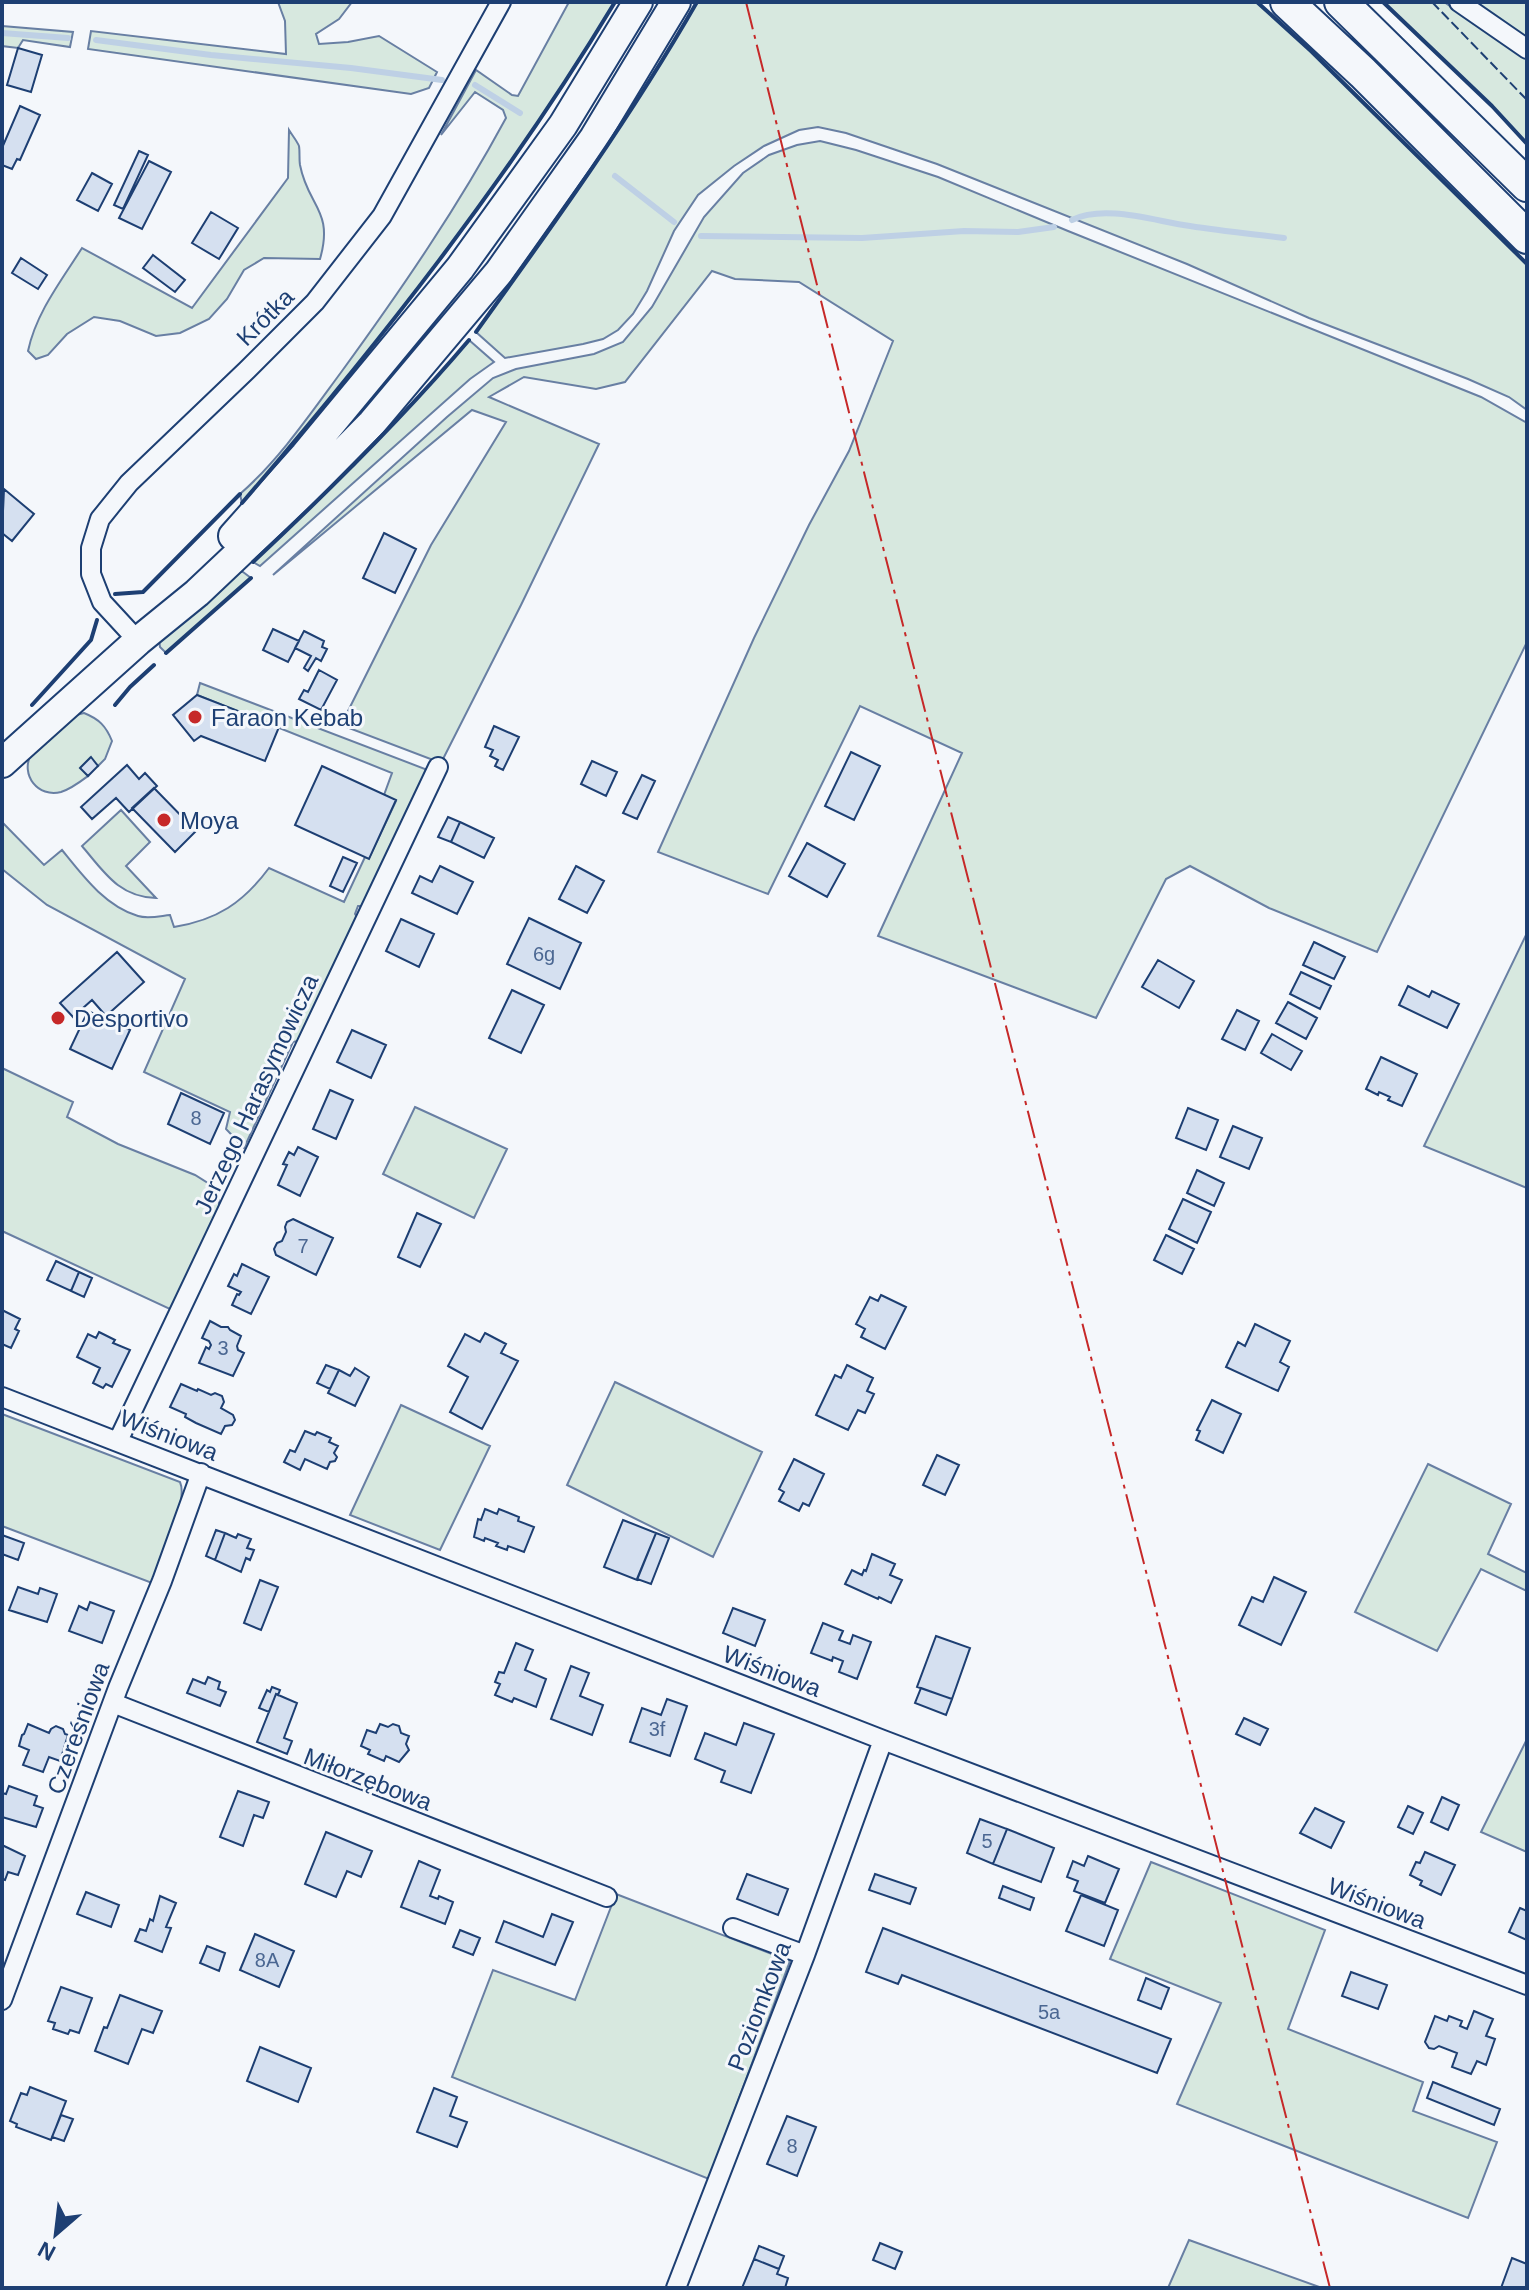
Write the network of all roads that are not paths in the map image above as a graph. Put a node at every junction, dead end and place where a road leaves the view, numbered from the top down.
1 (501, 2) edge
2 (638, 2) edge
3 (676, 2) edge
4 (1287, 2) edge
5 (1341, 2) edge
6 (1459, 2) edge
7 (1527, 49) edge
8 (1527, 185) edge
9 (1527, 237) edge
10 (138, 641) junction
11 (5, 752) edge
12 (438, 767) dead end
13 (2, 1397) edge
14 (118, 1441) junction
15 (201, 1473) junction
16 (113, 1703) junction
17 (883, 1740) junction
18 (607, 1897) dead end
19 (733, 1928) dead end
20 (805, 1955) junction
21 (1527, 1985) edge
22 (2, 2000) edge
23 (676, 2288) edge

1 - 10 street, Krótka
2 - 10 main road
3 - 10 main road
4 - 9 highway
5 - 8 highway
6 - 7 street
10 - 11 main road
12 - 14 street, Jerzego Harasymowicza
13 - 14 street, Wiśniowa
14 - 15 street, Wiśniowa
15 - 16 street, Czereśniowa
15 - 17 street, Wiśniowa
16 - 18 street, Miłorzębowa
16 - 22 street, Czereśniowa
17 - 20 street, Poziomkowa
17 - 21 street, Wiśniowa
19 - 20 street
20 - 23 street, Poziomkowa

